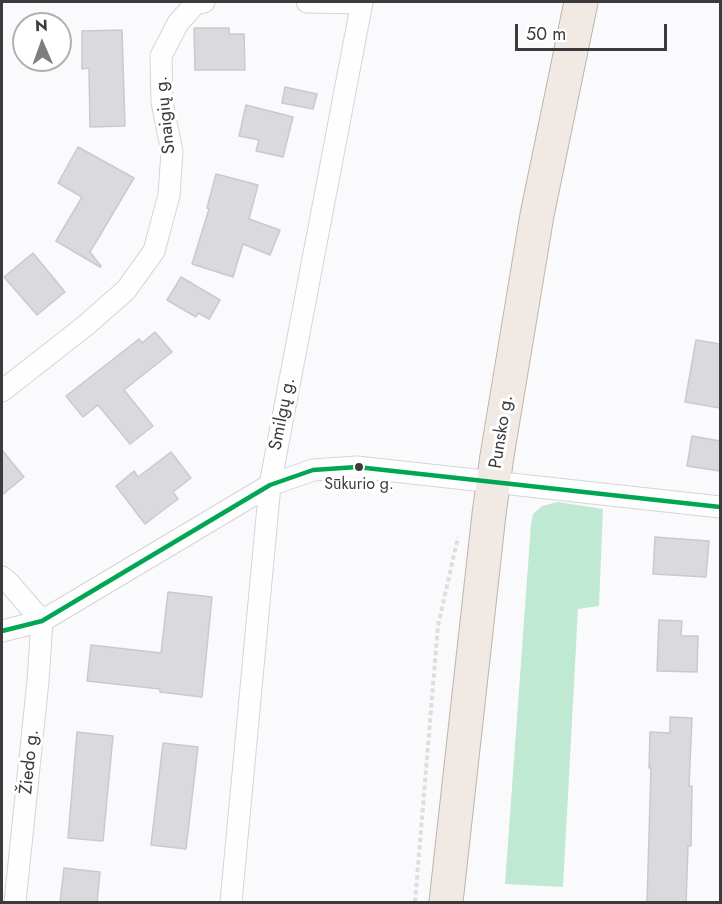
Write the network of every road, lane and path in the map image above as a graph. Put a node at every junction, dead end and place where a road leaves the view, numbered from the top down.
1 (204, 2) edge
2 (306, 2) edge
3 (362, 2) edge
4 (581, 2) edge
5 (2, 391) edge
6 (494, 483) junction
7 (270, 485) junction
8 (720, 507) edge
9 (2, 577) edge
10 (42, 621) junction
11 (2, 631) edge
12 (15, 903) edge
13 (231, 903) edge
14 (446, 903) edge

1 - 5 street, Snaigių g.
2 - 3 street
3 - 7 street, Smilgų g.
4 - 6 main road, Punsko g.
6 - 7 street
6 - 8 street
6 - 14 main road, Punsko g.
7 - 10 street
7 - 13 street, Smilgų g.
9 - 10 street
10 - 11 street
10 - 12 street, Žiedo g.

